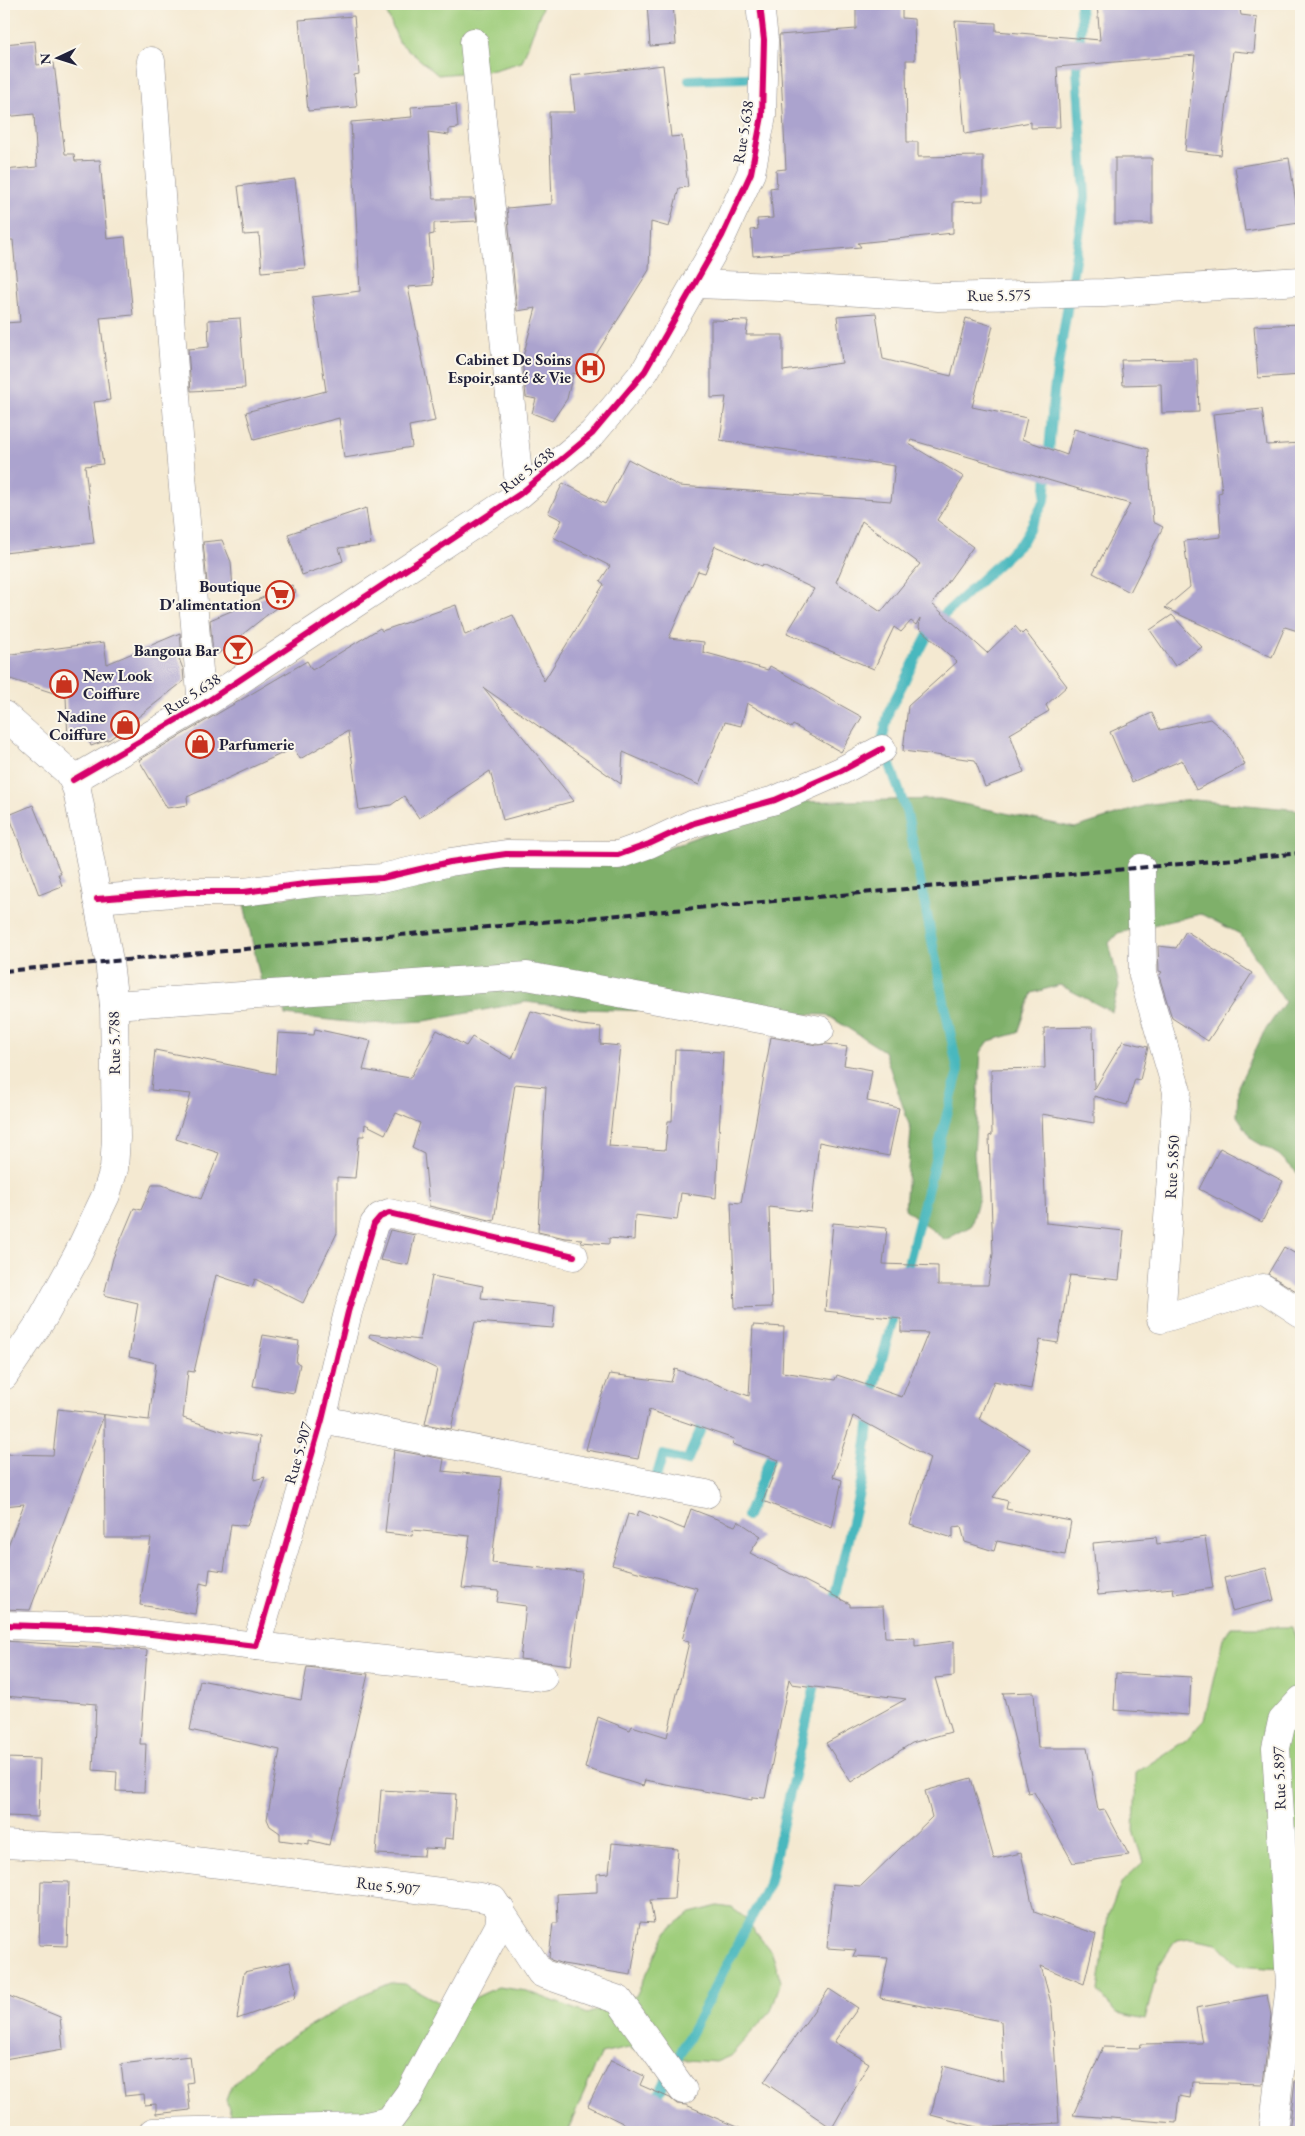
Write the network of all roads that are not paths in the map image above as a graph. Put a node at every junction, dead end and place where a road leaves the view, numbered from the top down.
1 (760, 4) edge
2 (474, 42) dead end
3 (151, 61) dead end
4 (1301, 281) edge
5 (696, 284) junction
6 (520, 494) junction
7 (202, 705) junction
8 (4, 715) edge
9 (882, 749) dead end
10 (73, 780) junction
11 (1141, 868) dead end
12 (97, 899) junction
13 (114, 1005) junction
14 (820, 1030) dead end
15 (574, 1256) dead end
16 (1301, 1313) edge
17 (4, 1376) edge
18 (322, 1420) junction
19 (706, 1494) dead end
20 (4, 1625) edge
21 (256, 1646) junction
22 (543, 1677) dead end
23 (1301, 1700) edge
24 (4, 1844) edge
25 (501, 1910) junction
26 (684, 2090) dead end
27 (153, 2132) edge
28 (1273, 2132) edge

1 - 5 street, Rue 5.638
2 - 6 street
3 - 7 street
4 - 5 street, Rue 5.575
5 - 6 street, Rue 5.638
6 - 7 street, Rue 5.638
7 - 10 street, Rue 5.638
8 - 10 street, Rue 5.788
9 - 12 street
10 - 12 street, Rue 5.788
11 - 16 street, Rue 5.850
12 - 13 street, Rue 5.788
13 - 14 street
13 - 17 street, Rue 5.788
15 - 18 street, Rue 5.907
18 - 19 street
18 - 21 street, Rue 5.907
20 - 21 street
21 - 22 street
23 - 28 street, Rue 5.897
24 - 25 street, Rue 5.907
25 - 26 street, Rue 5.907
25 - 27 street

